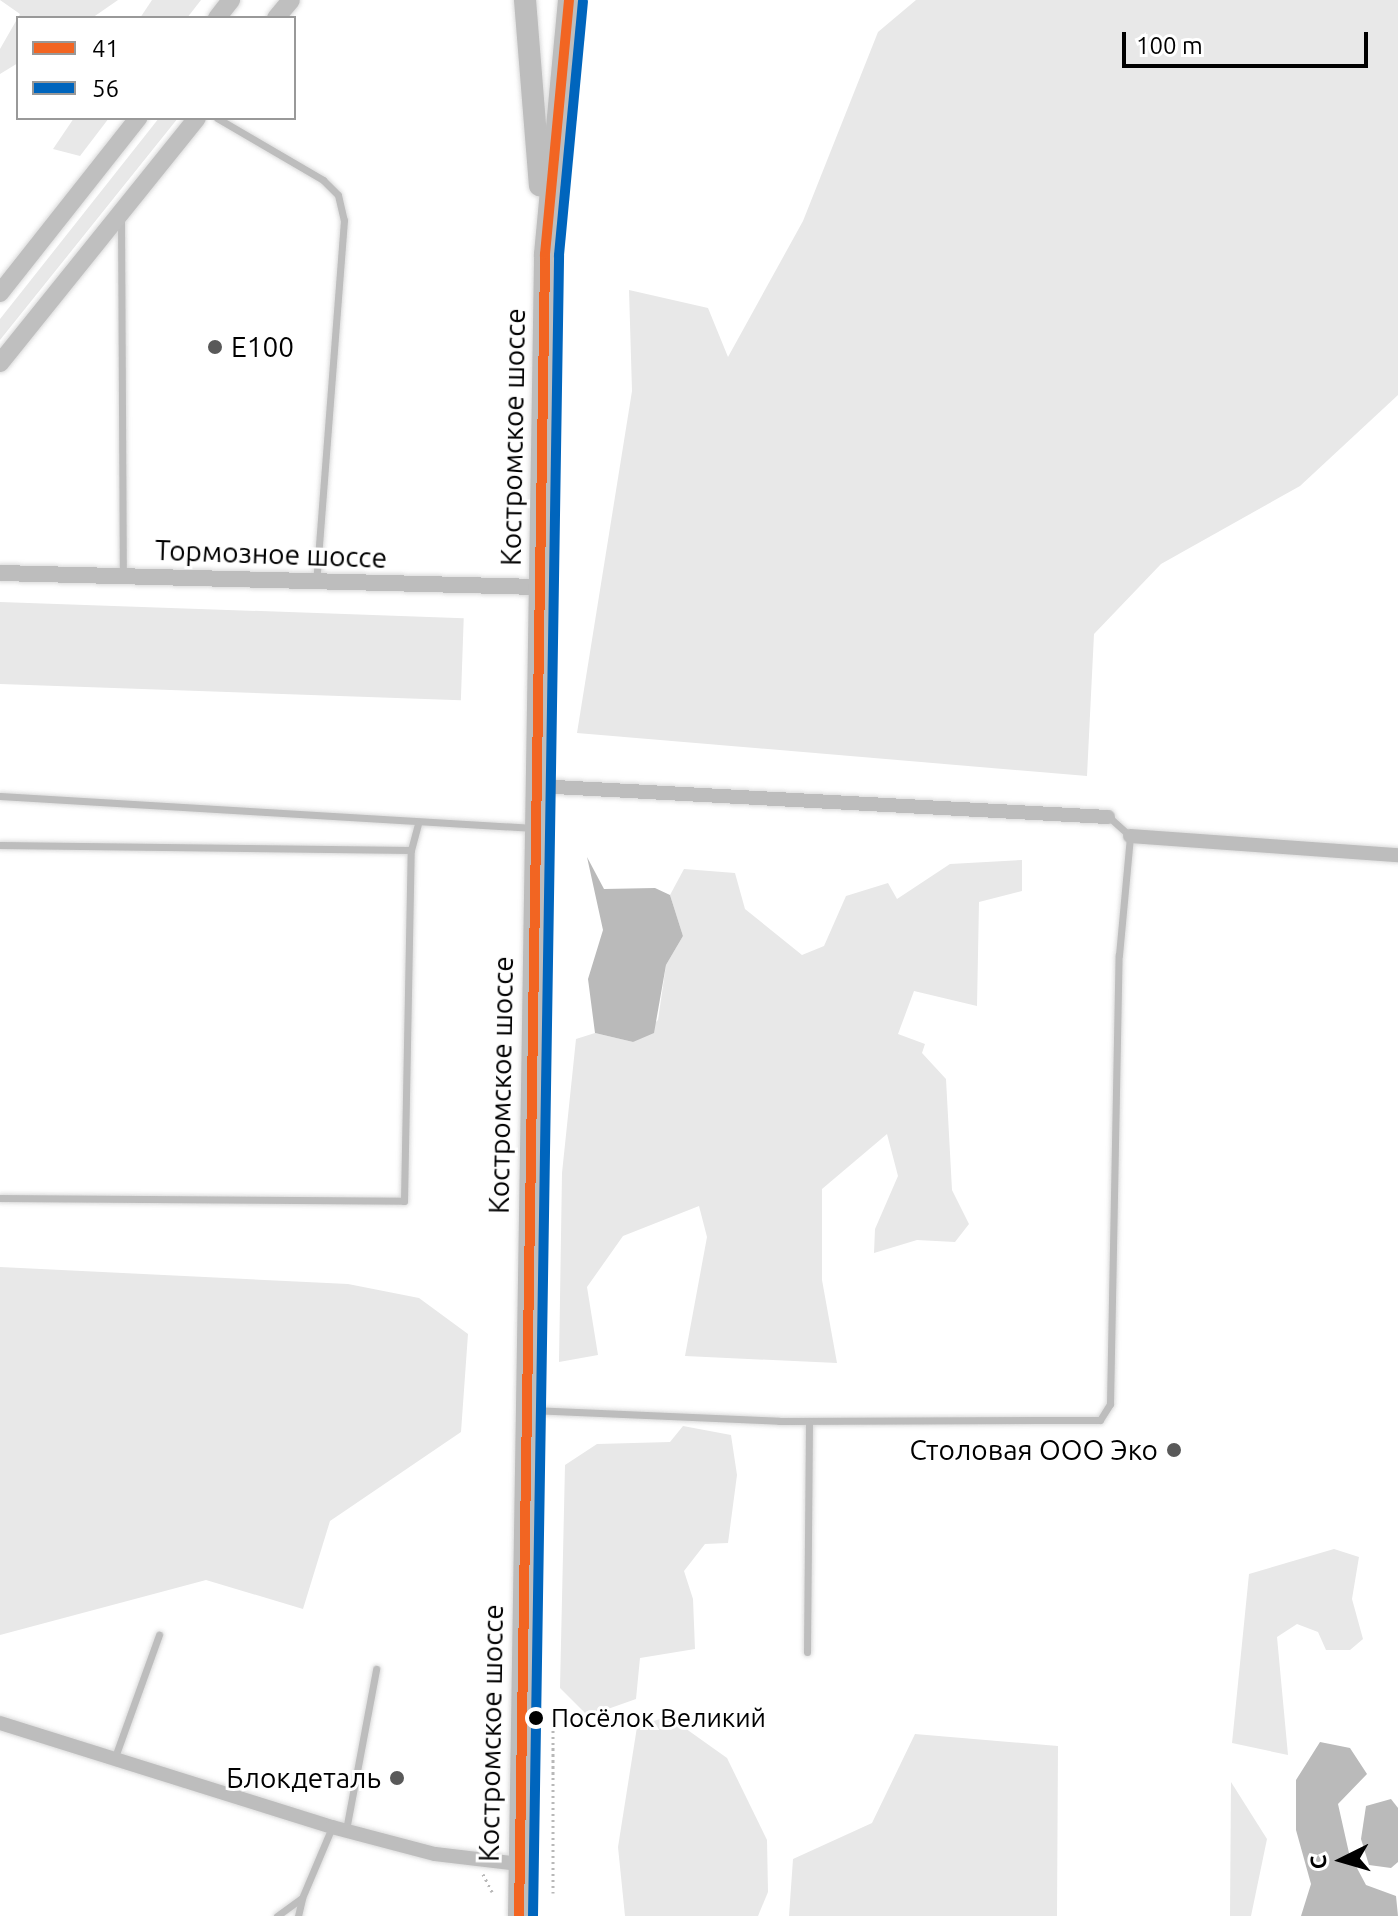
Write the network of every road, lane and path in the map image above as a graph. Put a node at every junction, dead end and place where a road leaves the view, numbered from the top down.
1 (231, 0) edge
2 (291, 0) edge
3 (525, 0) edge
4 (569, 0) edge
5 (219, 16) edge
6 (278, 16) edge
7 (136, 120) edge
8 (195, 120) edge
9 (220, 120) edge
10 (121, 213) junction
11 (545, 254) junction
12 (0, 293) edge
13 (0, 363) edge
14 (0, 573) edge
15 (123, 576) junction
16 (316, 581) junction
17 (540, 587) junction
18 (537, 786) junction
19 (0, 796) edge
20 (1108, 817) joint
21 (418, 824) junction
22 (536, 828) junction
23 (1130, 836) junction
24 (0, 845) edge
25 (411, 850) junction
26 (1398, 855) edge
27 (0, 1198) edge
28 (525, 1410) junction
29 (809, 1422) junction
30 (159, 1635) dead end
31 (807, 1652) dead end
32 (376, 1669) dead end
33 (553, 1718) dead end
34 (0, 1723) edge
35 (115, 1757) junction
36 (339, 1829) junction
37 (519, 1864) junction
38 (553, 1893) dead end
39 (302, 1898) junction
40 (277, 1916) edge
41 (298, 1916) edge
42 (519, 1916) edge

1 - 5 main road
2 - 6 main road
3 - 11 highway
4 - 11 highway
7 - 12 main road
8 - 10 main road
9 - 16 lane
10 - 13 main road
10 - 15 lane
11 - 17 highway, Костромское шоссе
14 - 15 street, Тормозное шоссе
15 - 16 street, Тормозное шоссе
16 - 17 street, Тормозное шоссе
17 - 18 highway, Костромское шоссе
18 - 20 street
18 - 22 highway, Костромское шоссе
19 - 21 lane
20 - 23 lane
21 - 22 lane
21 - 25 lane
22 - 28 highway, Костромское шоссе
23 - 26 street
23 - 29 lane
24 - 25 lane
25 - 27 lane
28 - 29 lane
28 - 37 highway, Костромское шоссе
29 - 31 lane
30 - 35 lane
32 - 36 lane
33 - 38 path
34 - 35 street
35 - 36 street
36 - 37 street
36 - 39 lane
37 - 42 highway, Костромское шоссе
39 - 40 lane
39 - 41 lane

